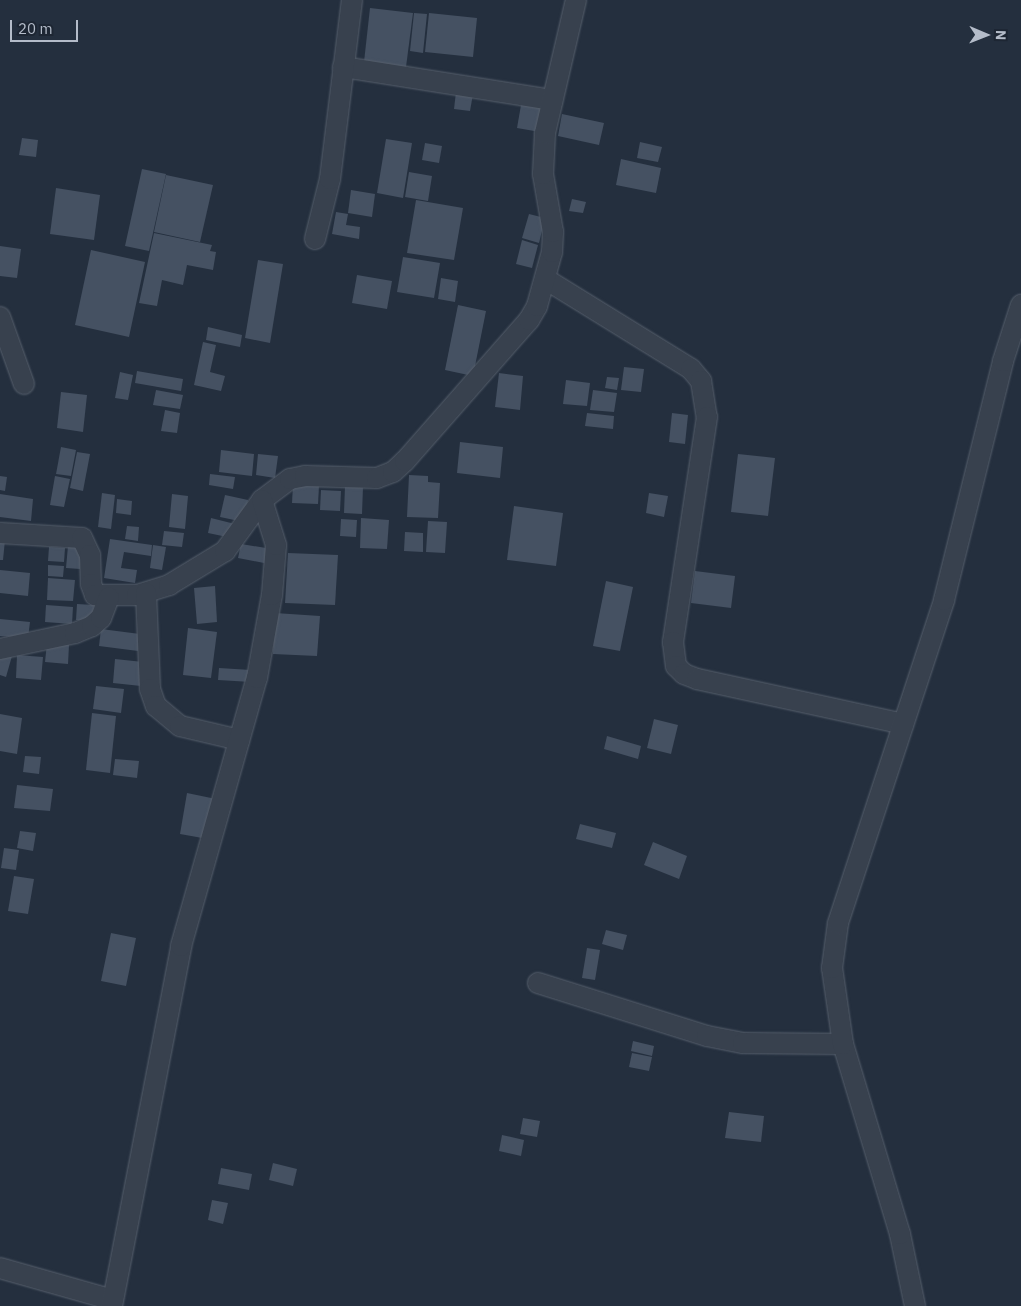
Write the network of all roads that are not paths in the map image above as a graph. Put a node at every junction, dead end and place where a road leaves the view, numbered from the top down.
1 (352, 0) edge
2 (576, 0) edge
3 (343, 67) junction
4 (552, 100) junction
5 (315, 239) dead end
6 (547, 280) junction
7 (1021, 305) edge
8 (0, 318) edge
9 (24, 384) dead end
10 (262, 500) junction
11 (0, 533) edge
12 (146, 593) junction
13 (109, 597) junction
14 (0, 649) edge
15 (903, 724) junction
16 (239, 740) junction
17 (538, 983) dead end
18 (843, 1044) junction
19 (0, 1268) edge
20 (113, 1303) edge
21 (915, 1306) edge

1 - 3 street
2 - 4 street
3 - 4 street
3 - 5 street
4 - 6 street
6 - 10 street
6 - 15 street
7 - 15 street
8 - 9 street
10 - 12 street
10 - 16 street
11 - 13 street
12 - 13 street
12 - 16 street
13 - 14 street
15 - 18 street
16 - 20 street
17 - 18 street
18 - 21 street
19 - 20 street

